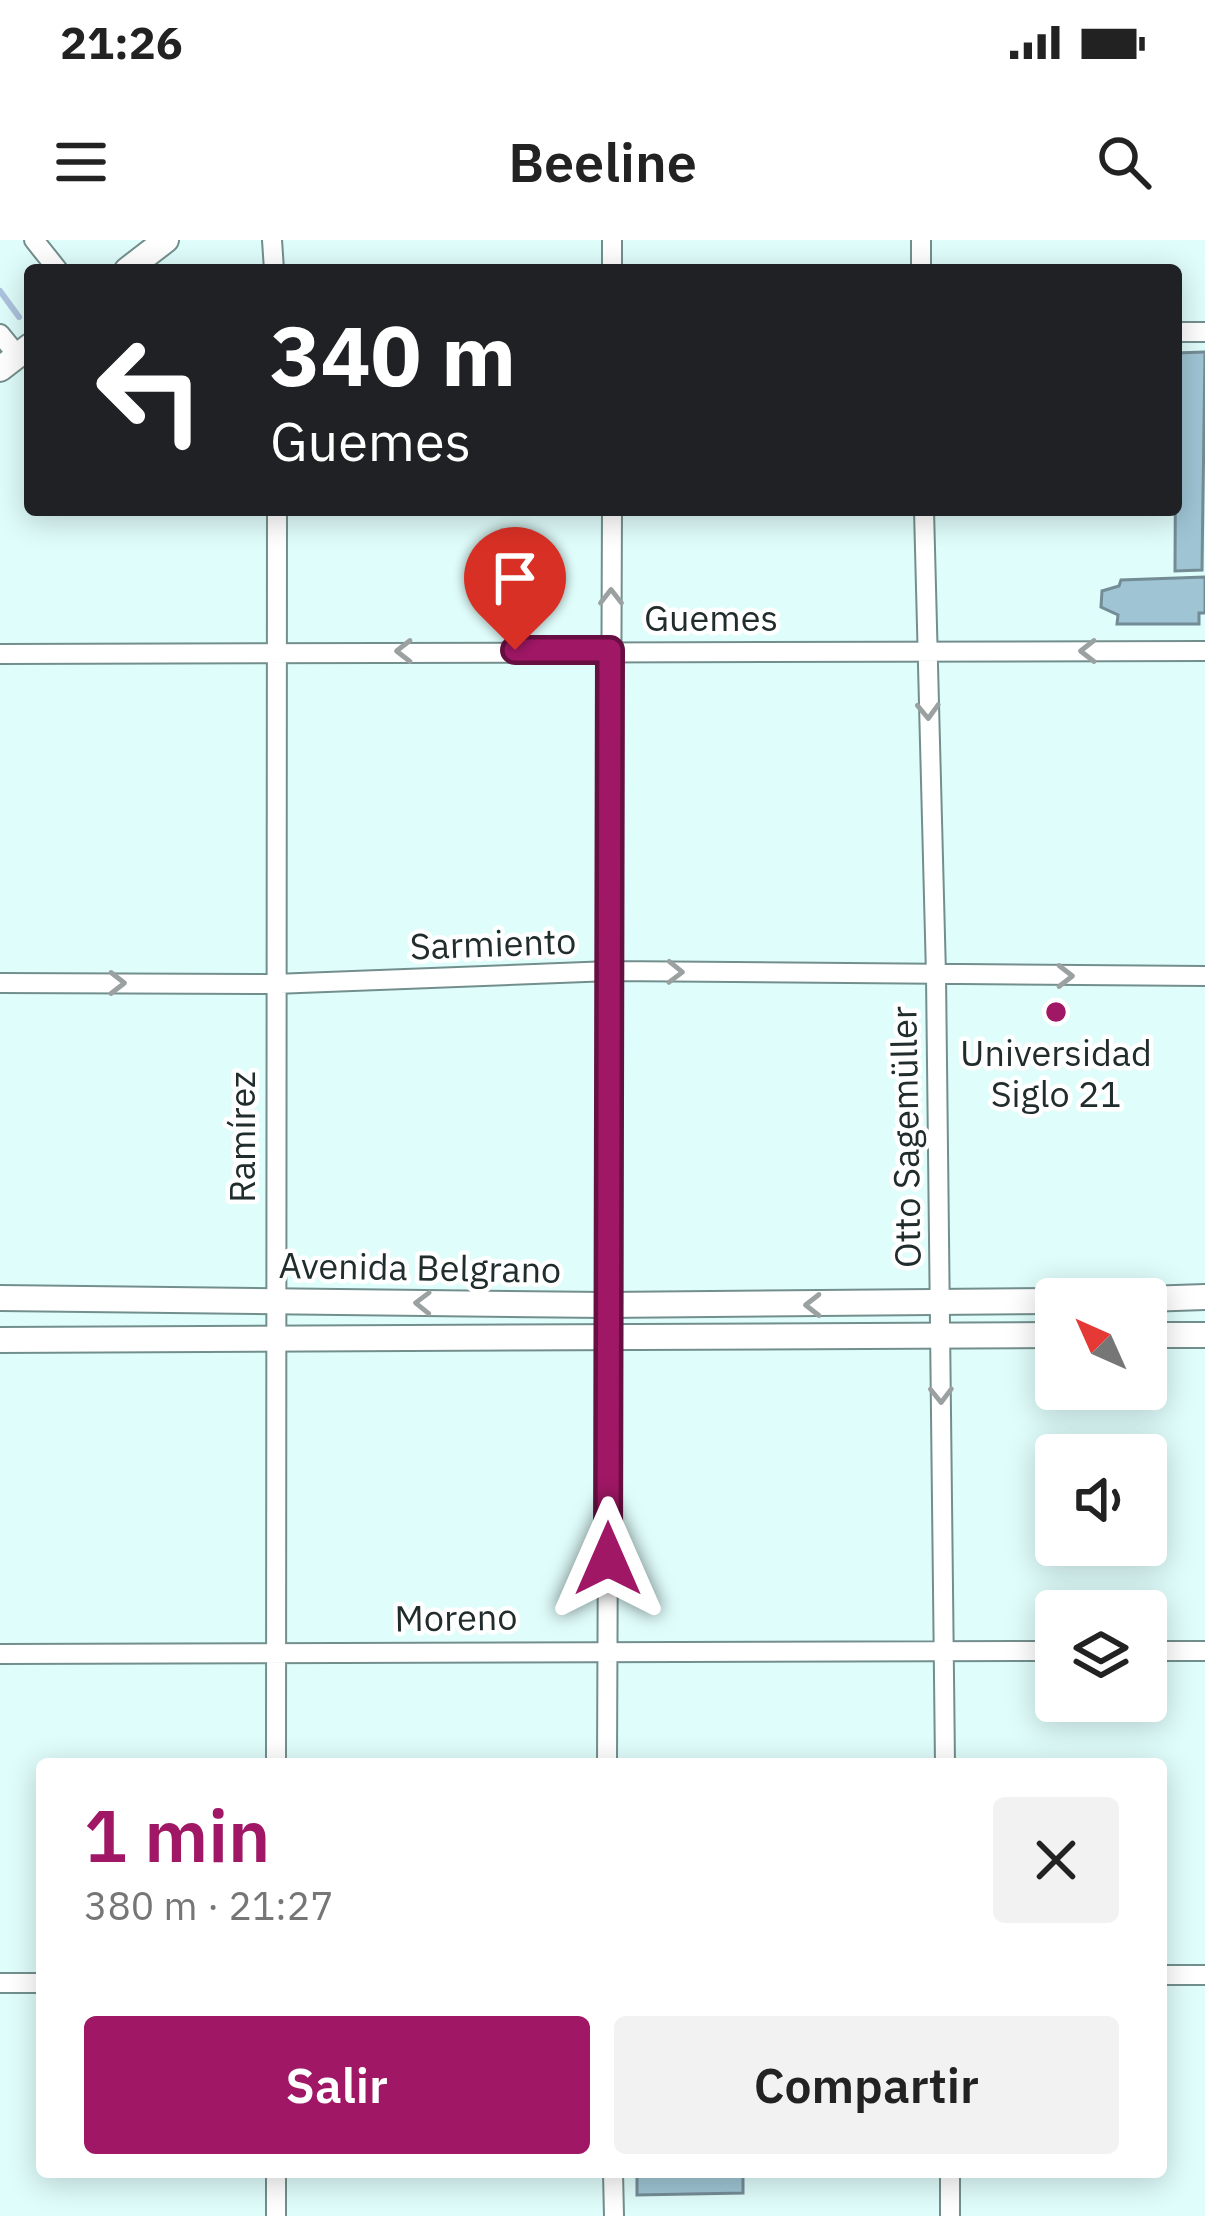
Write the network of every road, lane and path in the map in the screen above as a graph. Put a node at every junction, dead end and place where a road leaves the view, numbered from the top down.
1 (34, 240) edge
2 (166, 240) edge
3 (53, 264) edge
4 (135, 264) edge
5 (0, 334) edge
6 (16, 357) edge
7 (277, 516) edge
8 (611, 516) edge
9 (924, 516) edge
10 (610, 650) junction
11 (926, 650) junction
12 (1205, 651) edge
13 (276, 652) junction
14 (0, 654) edge
15 (610, 971) junction
16 (936, 975) junction
17 (1205, 976) edge
18 (0, 983) edge
19 (274, 983) junction
20 (0, 1298) edge
21 (1205, 1298) edge
22 (1167, 1299) edge
23 (274, 1302) junction
24 (1035, 1302) edge
25 (940, 1304) junction
26 (605, 1305) junction
27 (1167, 1335) edge
28 (1205, 1335) edge
29 (940, 1336) junction
30 (1035, 1336) edge
31 (608, 1337) junction
32 (275, 1339) junction
33 (0, 1340) edge
34 (608, 1648) junction
35 (1035, 1651) edge
36 (1167, 1651) edge
37 (1205, 1651) edge
38 (944, 1652) junction
39 (276, 1653) junction
40 (0, 1654) edge
41 (276, 1758) edge
42 (608, 1758) edge
43 (945, 1758) edge
44 (1205, 1975) edge
45 (1167, 1976) edge
46 (0, 1983) edge
47 (36, 1983) edge
48 (276, 2178) edge
49 (613, 2178) edge
50 (950, 2178) edge
51 (276, 2216) edge
52 (614, 2216) edge
53 (950, 2216) edge

1 - 3 street
2 - 4 street
5 - 6 street
7 - 13 street, Ramírez
10 -> 8 street
9 - 11 street, Otto Sagemüller
10 - 11 street, Guemes
10 -> 13 street, Guemes
10 - 15 street
12 -> 11 street, Guemes
11 -> 16 street, Otto Sagemüller
13 - 14 street, Guemes
13 - 19 street, Ramírez
15 -> 16 street, Sarmiento
15 - 19 street, Sarmiento
15 - 26 street
16 -> 17 street, Sarmiento
16 - 25 street, Otto Sagemüller
18 -> 19 street, Sarmiento
19 - 23 street, Ramírez
20 - 23 street, Avenida Belgrano
21 - 22 street
26 -> 23 street, Avenida Belgrano
23 - 32 street, Ramírez
24 - 25 street, Avenida Belgrano
25 -> 26 street, Avenida Belgrano
25 - 29 street, Otto Sagemüller
26 - 31 street
27 - 28 street
29 - 30 street, Avenida Belgrano
29 - 31 street, Avenida Belgrano
29 -> 38 street, Otto Sagemüller
31 - 32 street, Avenida Belgrano
31 - 34 street
32 - 33 street, Avenida Belgrano
32 - 39 street, Ramírez
34 - 38 street, Moreno
34 - 39 street, Moreno
34 - 42 street
35 - 38 street, Moreno
36 - 37 street
38 - 43 street, Otto Sagemüller
39 - 40 street, Moreno
39 - 41 street, Ramírez
44 - 45 street
46 - 47 street
48 - 51 street
49 - 52 street
50 - 53 street

